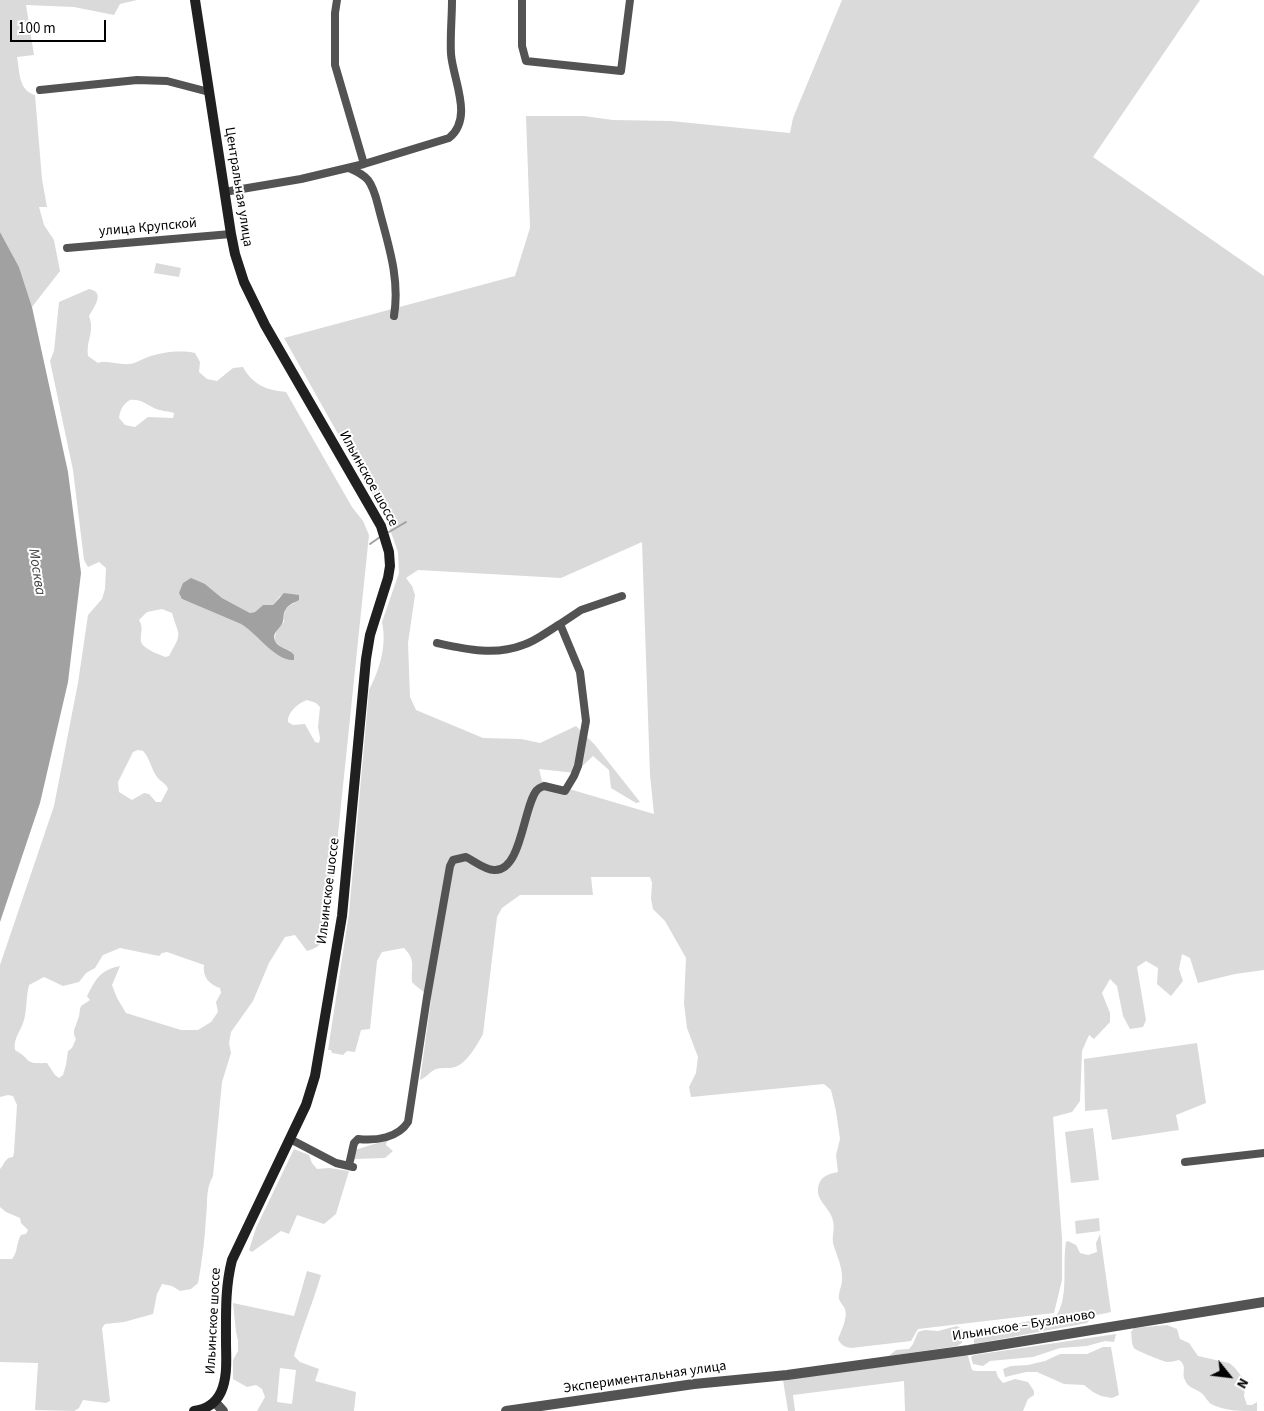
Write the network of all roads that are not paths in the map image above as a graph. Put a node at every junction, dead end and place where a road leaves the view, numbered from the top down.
1 (195, 0) edge
2 (337, 0) edge
3 (452, 0) edge
4 (522, 0) edge
5 (630, 0) edge
6 (40, 90) dead end
7 (209, 92) junction
8 (364, 164) junction
9 (347, 168) junction
10 (224, 192) junction
11 (231, 234) junction
12 (67, 248) dead end
13 (394, 316) dead end
14 (290, 367) joint
15 (622, 596) dead end
16 (560, 624) junction
17 (437, 643) dead end
18 (290, 1139) junction
19 (1264, 1153) edge
20 (1185, 1162) dead end
21 (1264, 1302) edge
22 (787, 1375) joint
23 (216, 1402) junction
24 (194, 1411) edge
25 (223, 1411) edge
26 (506, 1411) edge

1 - 7 main road, Центральная улица
2 - 8 street
3 - 8 street
4 - 5 street
6 - 7 street
7 - 10 main road, Центральная улица
8 - 9 street
9 - 10 street
9 - 13 street
10 - 11 main road, Центральная улица
11 - 12 street, улица Крупской
11 - 14 main road, Центральная улица
14 - 18 main road, Ильинское шоссе
15 - 16 street
16 - 17 street
16 - 18 street
18 - 23 main road, Ильинское шоссе
19 - 20 street
21 - 22 street, Ильинское – Бузланово
22 - 26 street, Экспериментальная улица
23 - 24 main road
23 - 25 street

